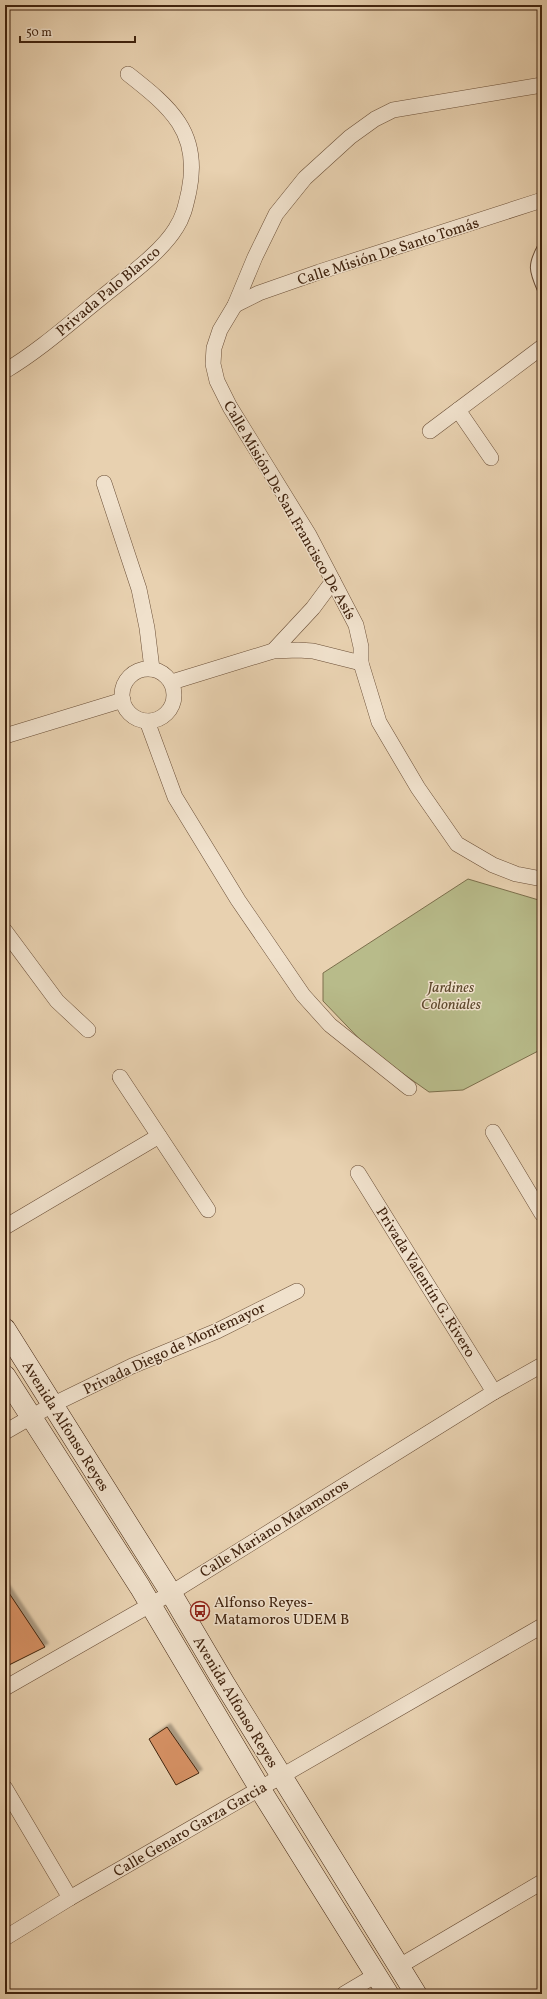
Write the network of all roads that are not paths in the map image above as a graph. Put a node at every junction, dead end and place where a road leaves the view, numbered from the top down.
1 (128, 74) dead end
2 (542, 85) edge
3 (542, 200) edge
4 (542, 247) edge
5 (542, 290) edge
6 (235, 305) junction
7 (542, 347) edge
8 (5, 371) edge
9 (458, 410) junction
10 (430, 431) dead end
11 (491, 458) dead end
12 (104, 483) dead end
13 (333, 581) junction
14 (273, 651) junction
15 (361, 663) junction
16 (152, 669) junction
17 (172, 682) junction
18 (123, 700) junction
19 (147, 721) junction
20 (5, 736) edge
21 (542, 879) edge
22 (5, 930) edge
23 (88, 1030) dead end
24 (120, 1077) dead end
25 (409, 1088) dead end
26 (493, 1132) dead end
27 (158, 1136) junction
28 (358, 1173) dead end
29 (208, 1210) dead end
30 (542, 1214) edge
31 (5, 1227) edge
32 (297, 1291) dead end
33 (5, 1329) edge
34 (542, 1365) edge
35 (5, 1376) edge
36 (494, 1392) junction
37 (52, 1405) junction
38 (31, 1417) junction
39 (5, 1432) edge
40 (171, 1593) junction
41 (150, 1605) junction
42 (542, 1626) edge
43 (5, 1688) edge
44 (281, 1777) junction
45 (5, 1788) edge
46 (260, 1789) junction
47 (542, 1882) edge
48 (70, 1898) junction
49 (5, 1938) edge
50 (398, 1967) junction
51 (376, 1975) junction
52 (344, 1994) edge
53 (388, 1994) edge
54 (416, 1994) edge

1 - 8 street, Privada Palo Blanco
2 - 6 street, Calle Misión De San Francisco De Asís
3 - 6 street, Calle Misión De Santo Tomás
4 - 5 lane
6 - 13 street, Calle Misión De San Francisco De Asís
7 - 9 street
9 - 10 street
9 - 11 street
12 - 16 street
13 - 14 street
13 - 15 street, Calle Misión De San Francisco De Asís
14 - 15 street
14 - 17 street
15 - 21 street, Calle Misión De San Francisco De Asís
16 - 17 street
16 - 18 street
17 - 19 street
18 - 19 street
18 - 20 street
19 - 25 street
22 - 23 street
24 - 27 street
26 - 30 street
27 - 29 street
27 - 31 street
28 - 36 street, Privada Valentín G. Rivero
32 - 37 street, Privada Diego de Montemayor
33 - 37 main road, Avenida Alfonso Reyes
34 - 36 street, Calle Mariano Matamoros
35 - 38 main road, Avenida Alfonso Reyes
36 - 40 street, Calle Mariano Matamoros
37 - 38 street, Privada Diego de Montemayor
37 - 40 main road, Avenida Alfonso Reyes
38 - 39 street, Privada Diego de Montemayor
38 - 41 main road, Avenida Alfonso Reyes
40 - 41 street, Calle Mariano Matamoros
40 - 44 main road, Avenida Alfonso Reyes
41 - 43 street, Calle Mariano Matamoros
41 - 46 main road, Avenida Alfonso Reyes
42 - 44 street, Calle Genaro Garza Garcia
44 - 46 street, Calle Genaro Garza Garcia
44 - 50 main road, Avenida Alfonso Reyes
45 - 48 street
46 - 48 street, Calle Genaro Garza Garcia
46 - 51 main road, Avenida Alfonso Reyes
47 - 50 street
48 - 49 street, Calle Genaro Garza Garcia
50 - 54 main road, Avenida Alfonso Reyes
51 - 52 street
51 - 53 main road, Avenida Alfonso Reyes

